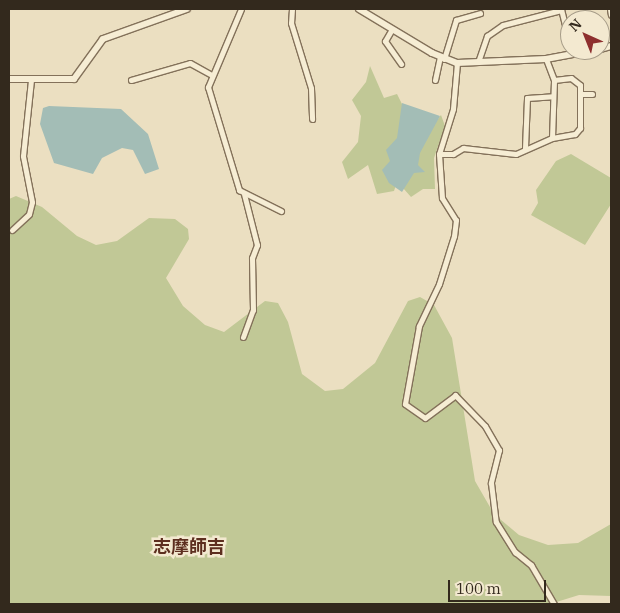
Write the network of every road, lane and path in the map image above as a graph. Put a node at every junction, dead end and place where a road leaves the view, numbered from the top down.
1 (188, 9) edge
2 (241, 9) edge
3 (292, 9) edge
4 (359, 9) edge
5 (561, 9) edge
6 (610, 9) edge
7 (480, 12) dead end
8 (611, 15) edge
9 (392, 29) junction
10 (560, 55) edge
11 (442, 58) junction
12 (546, 59) junction
13 (478, 62) junction
14 (457, 63) junction
15 (401, 64) dead end
16 (210, 74) junction
17 (9, 79) edge
18 (31, 80) junction
19 (131, 80) dead end
20 (435, 80) dead end
21 (554, 80) junction
22 (580, 94) junction
23 (592, 94) dead end
24 (553, 96) junction
25 (312, 119) dead end
26 (552, 138) junction
27 (525, 148) junction
28 (439, 154) junction
29 (244, 194) junction
30 (281, 211) dead end
31 (12, 230) dead end
32 (242, 337) dead end
33 (554, 604) edge

1 - 18 street
2 - 16 street
3 - 25 street
4 - 9 street
5 - 13 street
6 - 8 street
7 - 11 street
9 - 11 street
9 - 15 street
10 - 12 street
11 - 14 street
11 - 20 street
12 - 13 street
12 - 21 street
13 - 14 street
14 - 28 street
16 - 19 street
16 - 29 street
17 - 18 street
18 - 31 street
21 - 22 street
21 - 24 street
22 - 23 street
22 - 26 street
24 - 26 street
24 - 27 street
26 - 27 street
27 - 28 street
28 - 33 street
29 - 30 street
29 - 32 street

